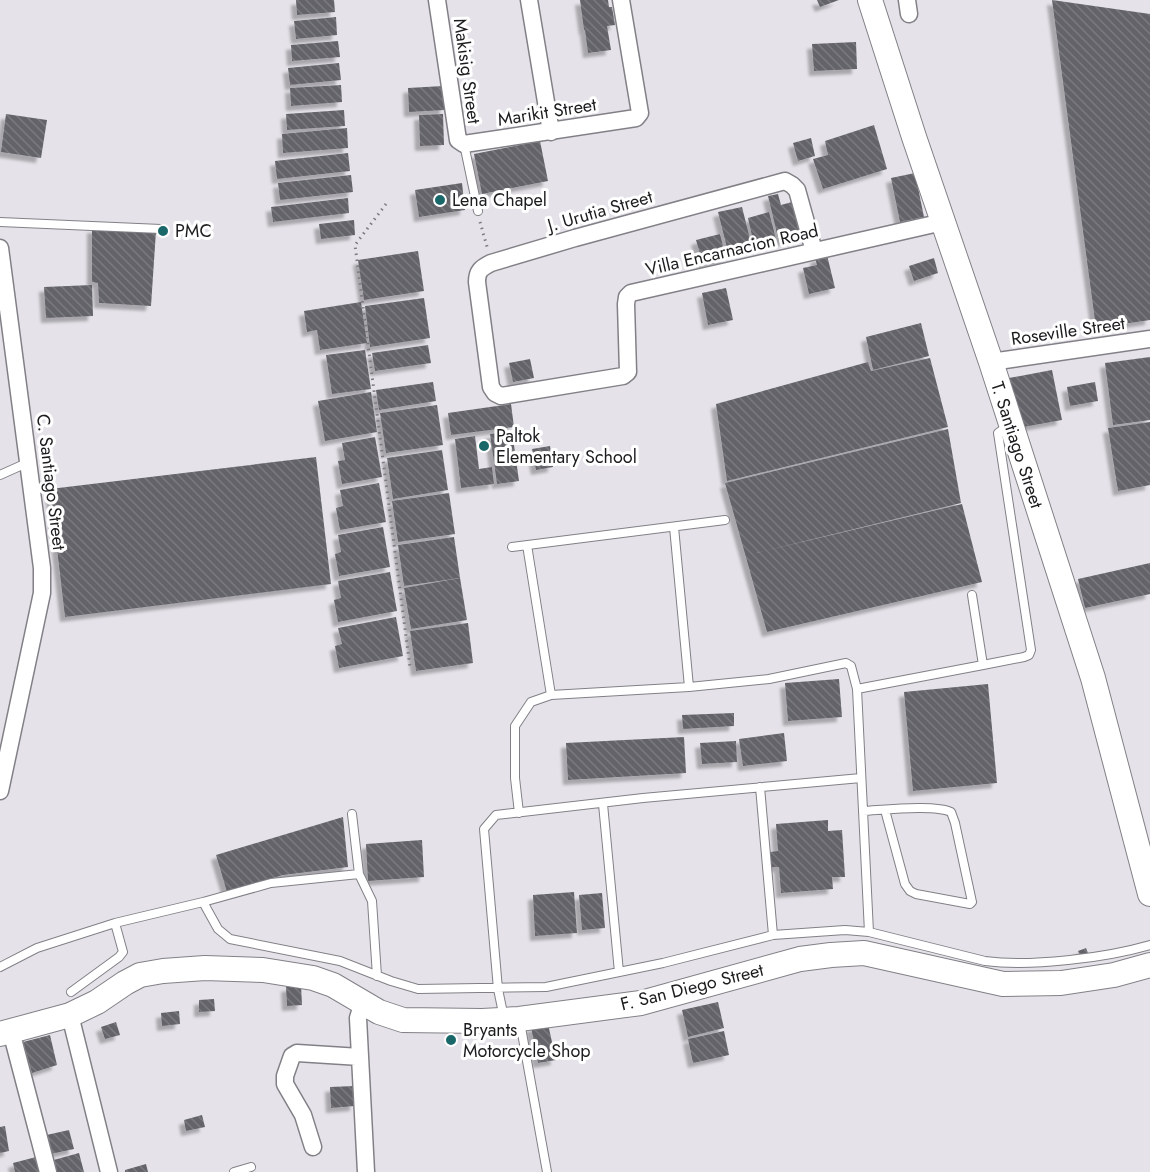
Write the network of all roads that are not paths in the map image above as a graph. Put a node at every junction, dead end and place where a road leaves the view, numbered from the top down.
1 (437, 0) edge
2 (529, 0) edge
3 (621, 0) edge
4 (870, 0) edge
5 (550, 132) junction
6 (464, 144) junction
7 (478, 212) road end
8 (0, 222) edge
9 (943, 222) junction
10 (161, 229) dead end
11 (0, 248) edge
12 (814, 251) junction
13 (1150, 339) edge
14 (991, 362) junction
15 (501, 396) joint
16 (1010, 424) junction
17 (29, 462) junction
18 (0, 475) edge
19 (724, 520) dead end
20 (674, 527) junction
21 (527, 545) junction
22 (512, 547) dead end
23 (972, 595) dead end
24 (982, 665) junction
25 (689, 687) junction
26 (857, 689) junction
27 (551, 695) junction
28 (861, 778) junction
29 (760, 787) junction
30 (0, 791) edge
31 (603, 804) junction
32 (885, 810) junction
33 (863, 811) junction
34 (519, 813) junction
35 (352, 814) dead end
36 (359, 874) junction
37 (1150, 894) edge
38 (203, 902) junction
39 (115, 923) junction
40 (869, 932) junction
41 (773, 935) junction
42 (1150, 945) edge
43 (1144, 960) edge
44 (0, 967) edge
45 (619, 972) junction
46 (377, 975) junction
47 (498, 989) junction
48 (363, 1002) junction
49 (70, 1003) junction
50 (512, 1019) junction
51 (6, 1033) edge
52 (360, 1057) junction
53 (313, 1147) dead end
54 (251, 1167) dead end
55 (48, 1172) edge
56 (109, 1172) edge
57 (234, 1172) edge
58 (366, 1172) edge
59 (547, 1172) edge

1 - 6 street, Makisig Street
2 - 5 street
3 - 5 street, Marikit Street
4 - 9 street, T. Santiago Street
5 - 6 street, Marikit Street
6 - 7 lane
8 - 10 lane
9 - 12 street, Villa Encarnacion Road
9 - 14 street, T. Santiago Street
11 - 17 street, C. Santiago Street
12 - 15 street, Villa Encarnacion Road
12 - 15 street, J. Urutia Street
13 - 14 street, Roseville Street
14 - 16 street, T. Santiago Street
16 - 24 lane
16 - 37 street, T. Santiago Street
17 - 18 lane
17 - 30 street, C. Santiago Street
19 - 20 lane
20 - 21 lane
20 - 25 lane
21 - 22 lane
21 - 27 lane
23 - 24 lane
24 - 26 lane
25 - 26 lane
25 - 27 lane
26 - 28 lane
27 - 34 lane
28 - 29 lane
28 - 33 lane
29 - 31 lane
29 - 41 lane
31 - 34 lane
31 - 45 lane
32 - 32 lane
32 - 33 lane
33 - 40 lane
34 - 47 lane
35 - 36 lane
36 - 38 lane
36 - 46 lane
38 - 39 lane
38 - 46 lane
39 - 44 lane
39 - 49 lane
40 - 41 lane
40 - 43 lane
41 - 45 lane
42 - 43 lane
43 - 50 street, F. San Diego Street
45 - 47 lane
46 - 47 lane
47 - 50 lane
48 - 49 street, F. San Diego Street
48 - 50 street, F. San Diego Street
48 - 52 street
49 - 51 street, F. San Diego Street
49 - 56 street
50 - 59 lane
51 - 55 street
52 - 53 street
52 - 58 street
54 - 57 lane

